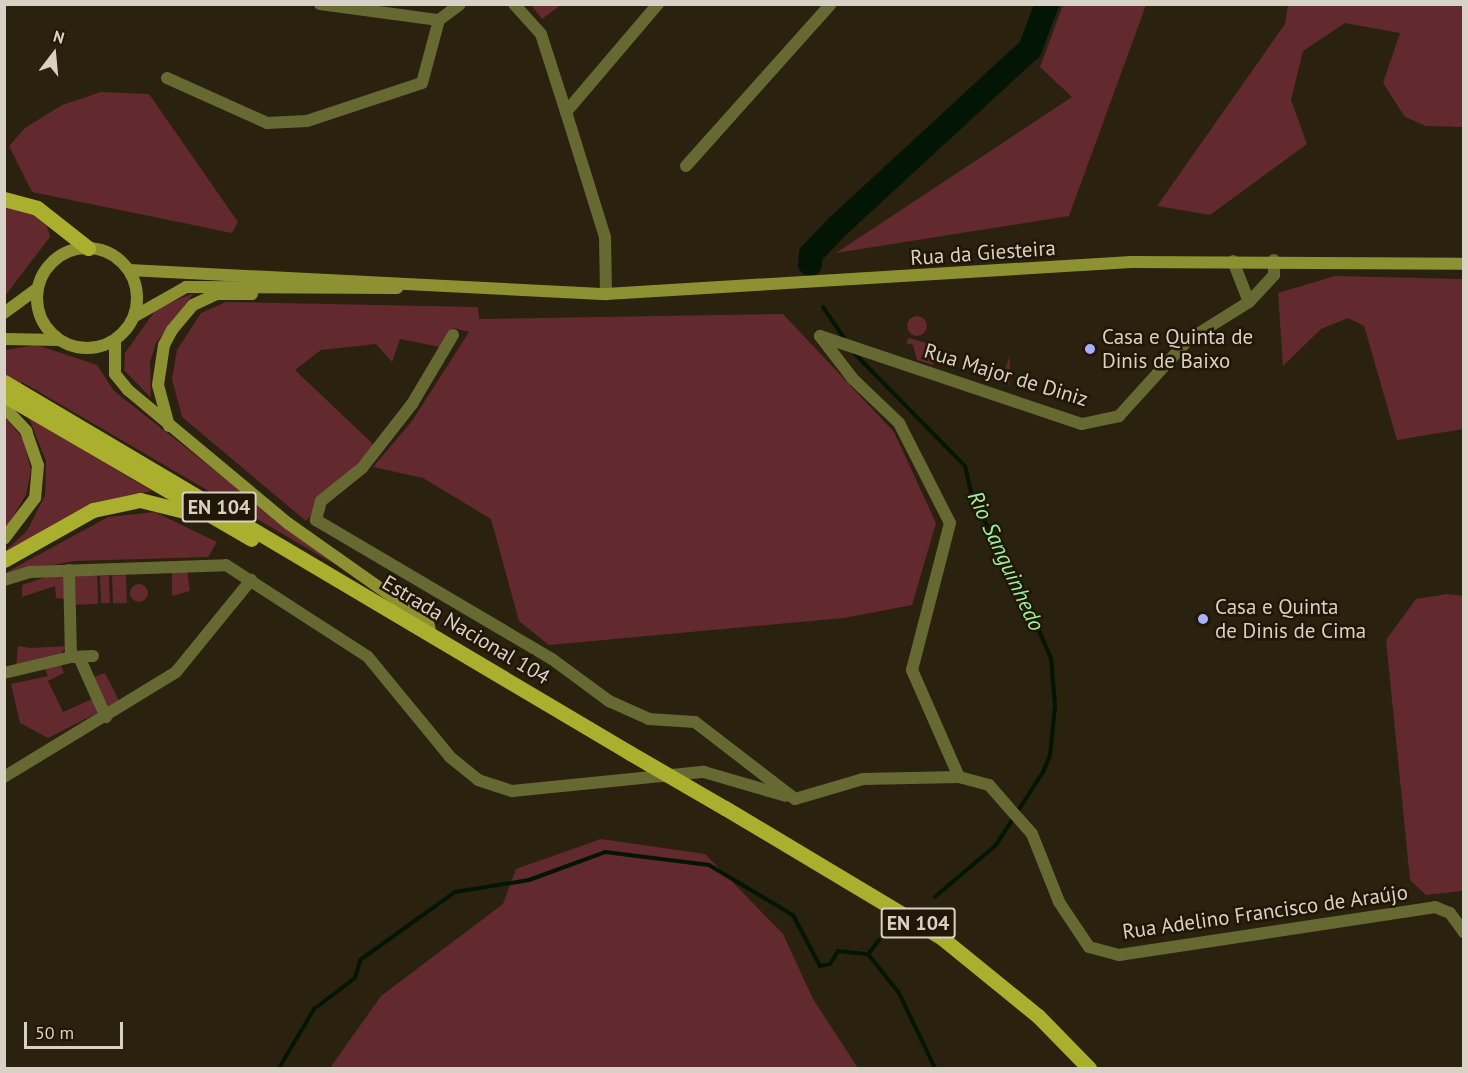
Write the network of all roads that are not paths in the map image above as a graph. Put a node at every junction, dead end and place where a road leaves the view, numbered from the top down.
1 (320, 4) edge
2 (460, 4) edge
3 (514, 4) edge
4 (658, 4) edge
5 (831, 4) edge
6 (439, 20) junction
7 (167, 78) dead end
8 (566, 112) junction
9 (686, 166) dead end
10 (4, 199) edge
11 (88, 248) junction
12 (1274, 260) junction
13 (1233, 261) junction
14 (1464, 264) edge
15 (129, 270) junction
16 (338, 287) junction
17 (38, 288) junction
18 (506, 288) junction
19 (606, 294) junction
20 (1250, 302) junction
21 (4, 313) edge
22 (135, 316) junction
23 (453, 335) dead end
24 (4, 339) edge
25 (59, 340) junction
26 (114, 341) junction
27 (5, 387) edge
28 (4, 407) edge
29 (169, 426) junction
30 (211, 515) junction
31 (4, 540) edge
32 (4, 560) edge
33 (69, 570) junction
34 (4, 580) edge
35 (251, 580) junction
36 (430, 631) junction
37 (93, 656) dead end
38 (75, 657) junction
39 (4, 673) edge
40 (549, 705) junction
41 (106, 717) junction
42 (4, 777) edge
43 (959, 777) junction
44 (795, 799) junction
45 (1464, 932) edge
46 (1089, 1068) edge

1 - 6 street
2 - 6 street
3 - 8 street
4 - 8 street
5 - 9 street
6 - 7 street
8 - 19 street
10 - 11 main road
11 - 15 main road
11 - 17 main road
12 - 13 main road, Rua da Giesteira
12 - 14 main road, Rua da Giesteira
12 - 20 street, Rua Major de Diniz
13 - 19 main road, Rua da Giesteira
13 - 20 street
15 - 18 main road
15 - 22 main road
16 - 18 main road
16 - 22 main road
16 - 29 main road
17 - 21 main road
17 - 25 main road
18 - 19 main road, Rua da Giesteira
20 - 43 street, Rua Major de Diniz
22 - 26 main road
23 - 44 street
24 - 25 main road
25 - 26 main road
26 - 29 main road
27 - 30 main road, Estrada Nacional 104 / EN 104
27 - 36 main road, Estrada Nacional 104 / EN 104
28 - 31 main road
29 - 36 main road
30 - 32 main road
30 - 40 main road, Estrada Nacional 104 / EN 104
33 - 34 street
33 - 35 street
33 - 38 street
35 - 41 street
35 - 44 street
36 - 40 main road, Estrada Nacional 104 / EN 104
37 - 38 street
38 - 39 street
38 - 41 street
40 - 46 main road, EN 104, bridge
41 - 42 street
43 - 44 street, Rua Adelino Francisco de Araújo
43 - 45 street, Rua Adelino Francisco de Araújo

